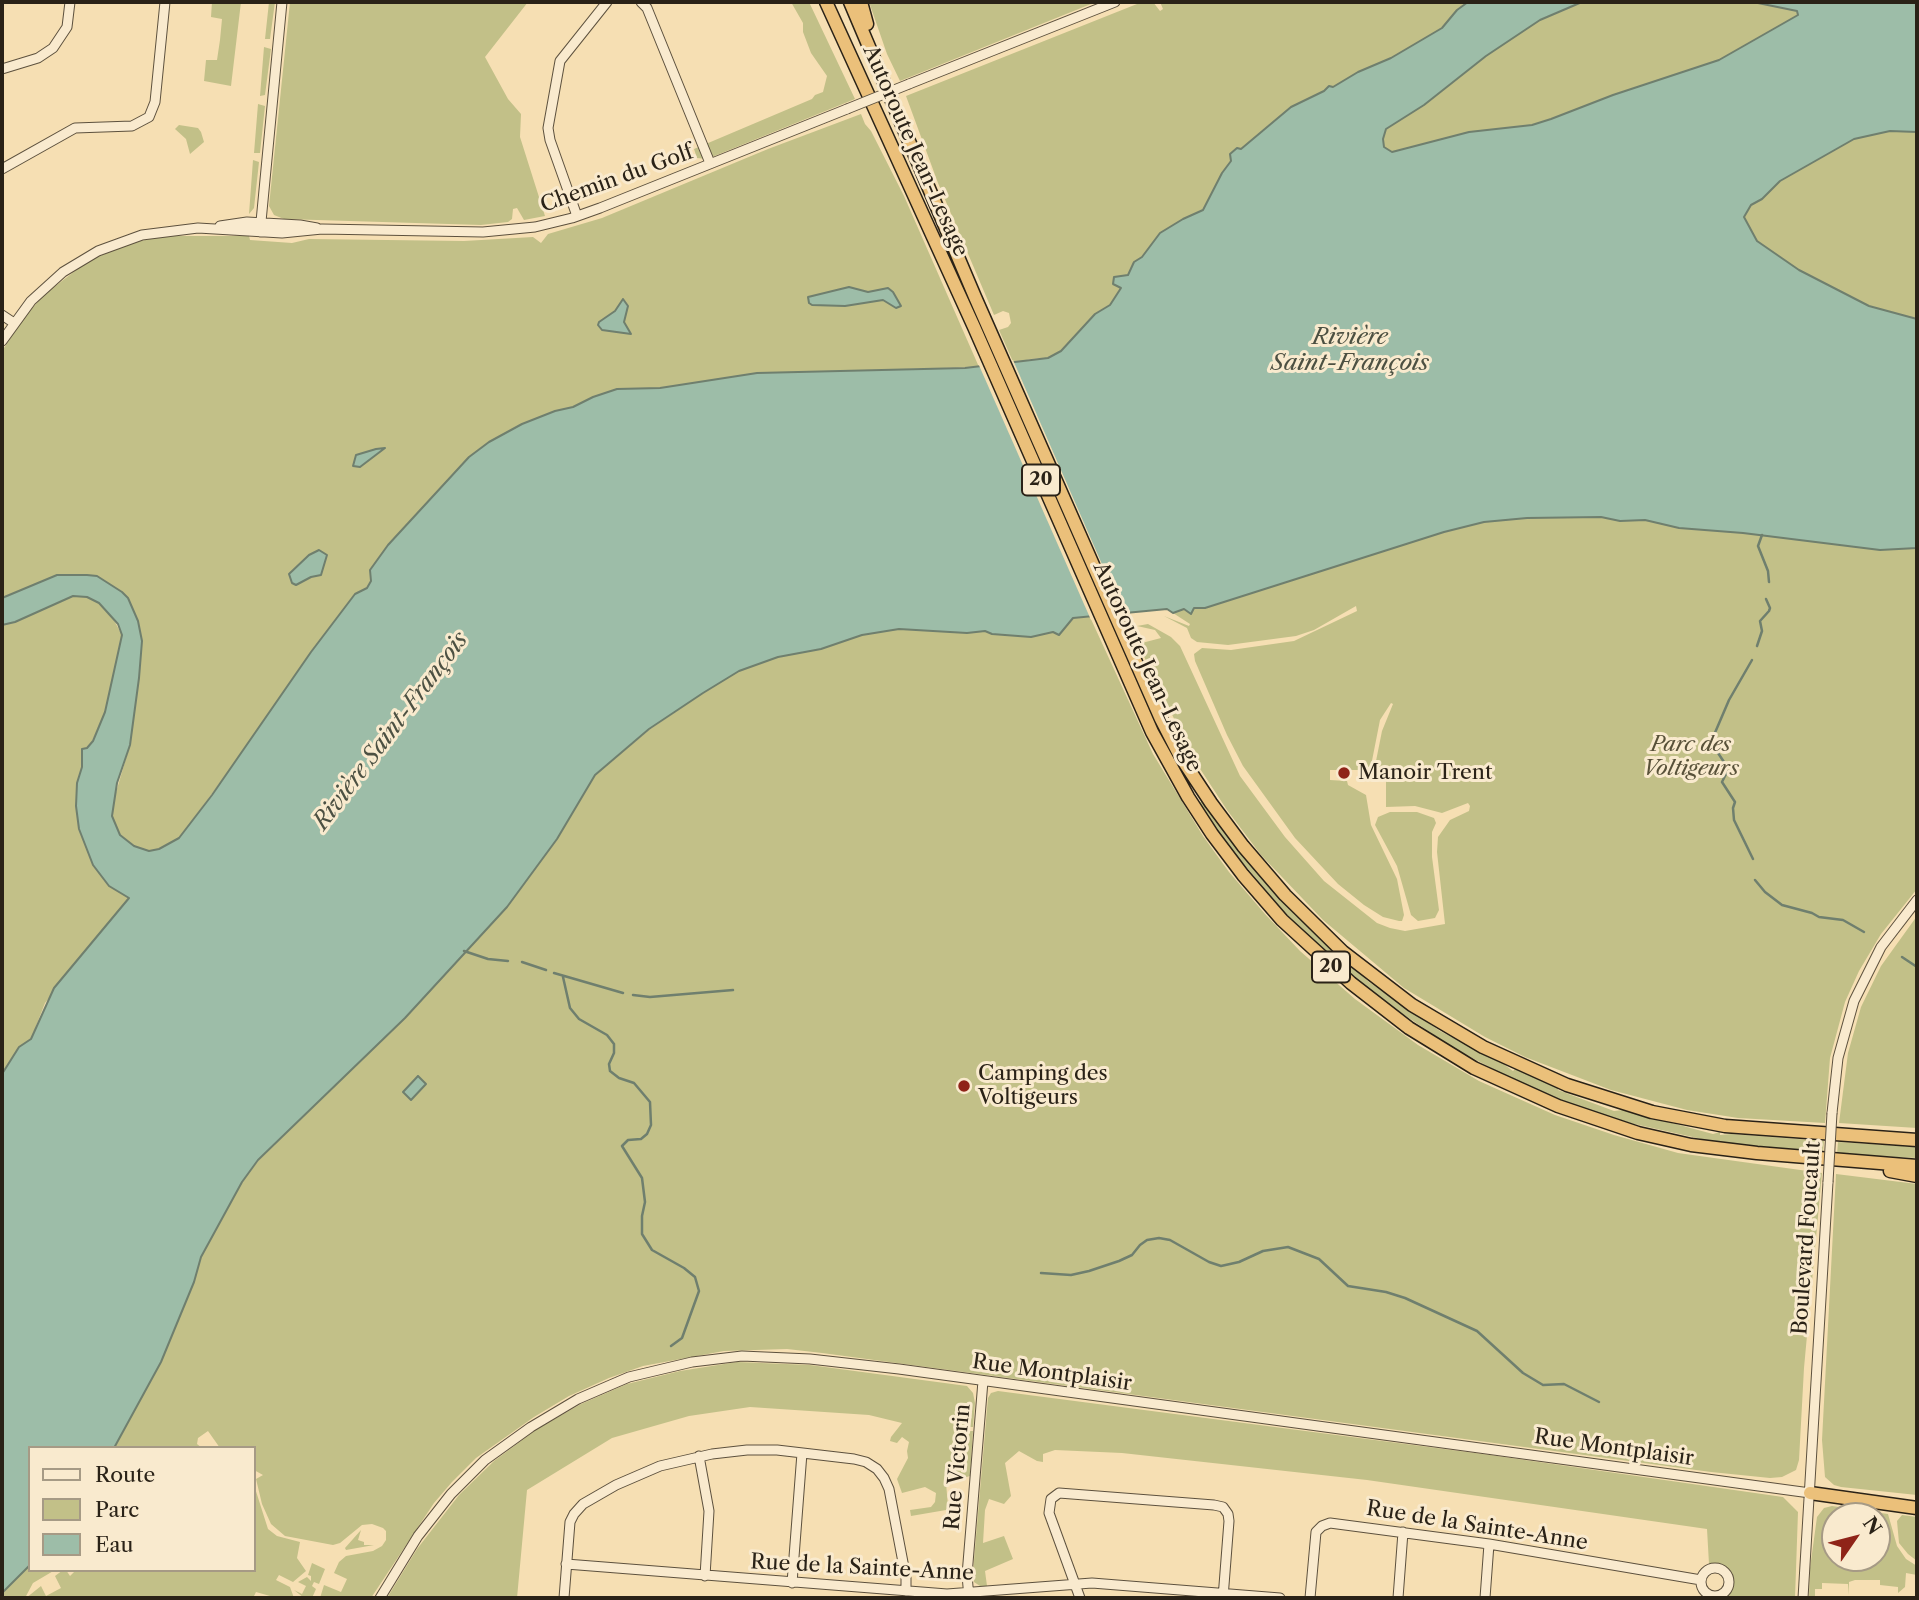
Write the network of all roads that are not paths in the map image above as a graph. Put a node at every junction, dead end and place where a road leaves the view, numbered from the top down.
1 (70, 2) edge
2 (165, 2) edge
3 (282, 2) edge
4 (607, 2) edge
5 (640, 2) edge
6 (816, 2) edge
7 (826, 2) edge
8 (850, 2) edge
9 (861, 2) edge
10 (1115, 2) edge
11 (878, 65) junction
12 (2, 69) edge
13 (861, 80) junction
14 (710, 163) junction
15 (2, 169) edge
16 (577, 216) junction
17 (261, 227) junction
18 (2, 315) edge
19 (14, 323) junction
20 (2, 341) edge
21 (1917, 901) edge
22 (1917, 1140) edge
23 (1835, 1160) junction
24 (1917, 1166) edge
25 (1917, 1176) edge
26 (983, 1381) junction
27 (803, 1453) junction
28 (699, 1456) junction
29 (1810, 1493) junction
30 (1917, 1508) edge
31 (1403, 1532) junction
32 (1489, 1544) junction
33 (566, 1564) junction
34 (705, 1576) junction
35 (1701, 1580) dead end
36 (792, 1583) junction
37 (1075, 1585) junction
38 (906, 1591) junction
39 (969, 1596) edge
40 (1223, 1596) edge
41 (380, 1598) edge
42 (564, 1598) edge
43 (1080, 1598) edge
44 (1280, 1598) edge
45 (1310, 1598) edge
46 (1398, 1598) edge
47 (1485, 1598) edge
48 (1803, 1598) edge

1 - 12 street
2 - 15 street
3 - 17 street
4 - 16 street
5 - 14 street
6 - 13 highway
7 - 13 highway, Autoroute Jean-Lesage / 20
8 - 11 highway, Autoroute Jean-Lesage / 20
9 - 11 highway
10 - 14 street, Chemin du Golf, bridge
11 - 22 highway, Autoroute Jean-Lesage / 20
13 - 23 highway, Autoroute Jean-Lesage / 20
14 - 16 street, Chemin du Golf
16 - 17 street, Chemin du Golf
17 - 19 street, Chemin du Golf
18 - 19 street
19 - 20 street
21 - 29 street, Boulevard Foucault, bridge
23 - 24 highway, Autoroute Jean-Lesage / 20
23 - 25 highway
26 - 29 street, Rue Montplaisir
26 - 39 street, Rue Victorin
26 - 41 street, Rue Montplaisir
27 - 28 street
27 - 36 street
27 - 38 street
28 - 33 street
28 - 34 street
29 - 30 highway
29 - 48 street, Boulevard Foucault
31 - 32 street, Rue de la Sainte-Anne
31 - 45 street, Rue de la Sainte-Anne
31 - 46 street
32 - 35 street, Rue de la Sainte-Anne
32 - 47 street
33 - 34 street, Rue de la Sainte-Anne
33 - 42 street
34 - 36 street, Rue de la Sainte-Anne
36 - 38 street, Rue de la Sainte-Anne
37 - 39 street, Rue de la Sainte-Anne
37 - 40 street, Rue de la Sainte-Anne
37 - 40 street
37 - 43 street
38 - 39 street, Rue de la Sainte-Anne
40 - 44 street, Rue de la Sainte-Anne

